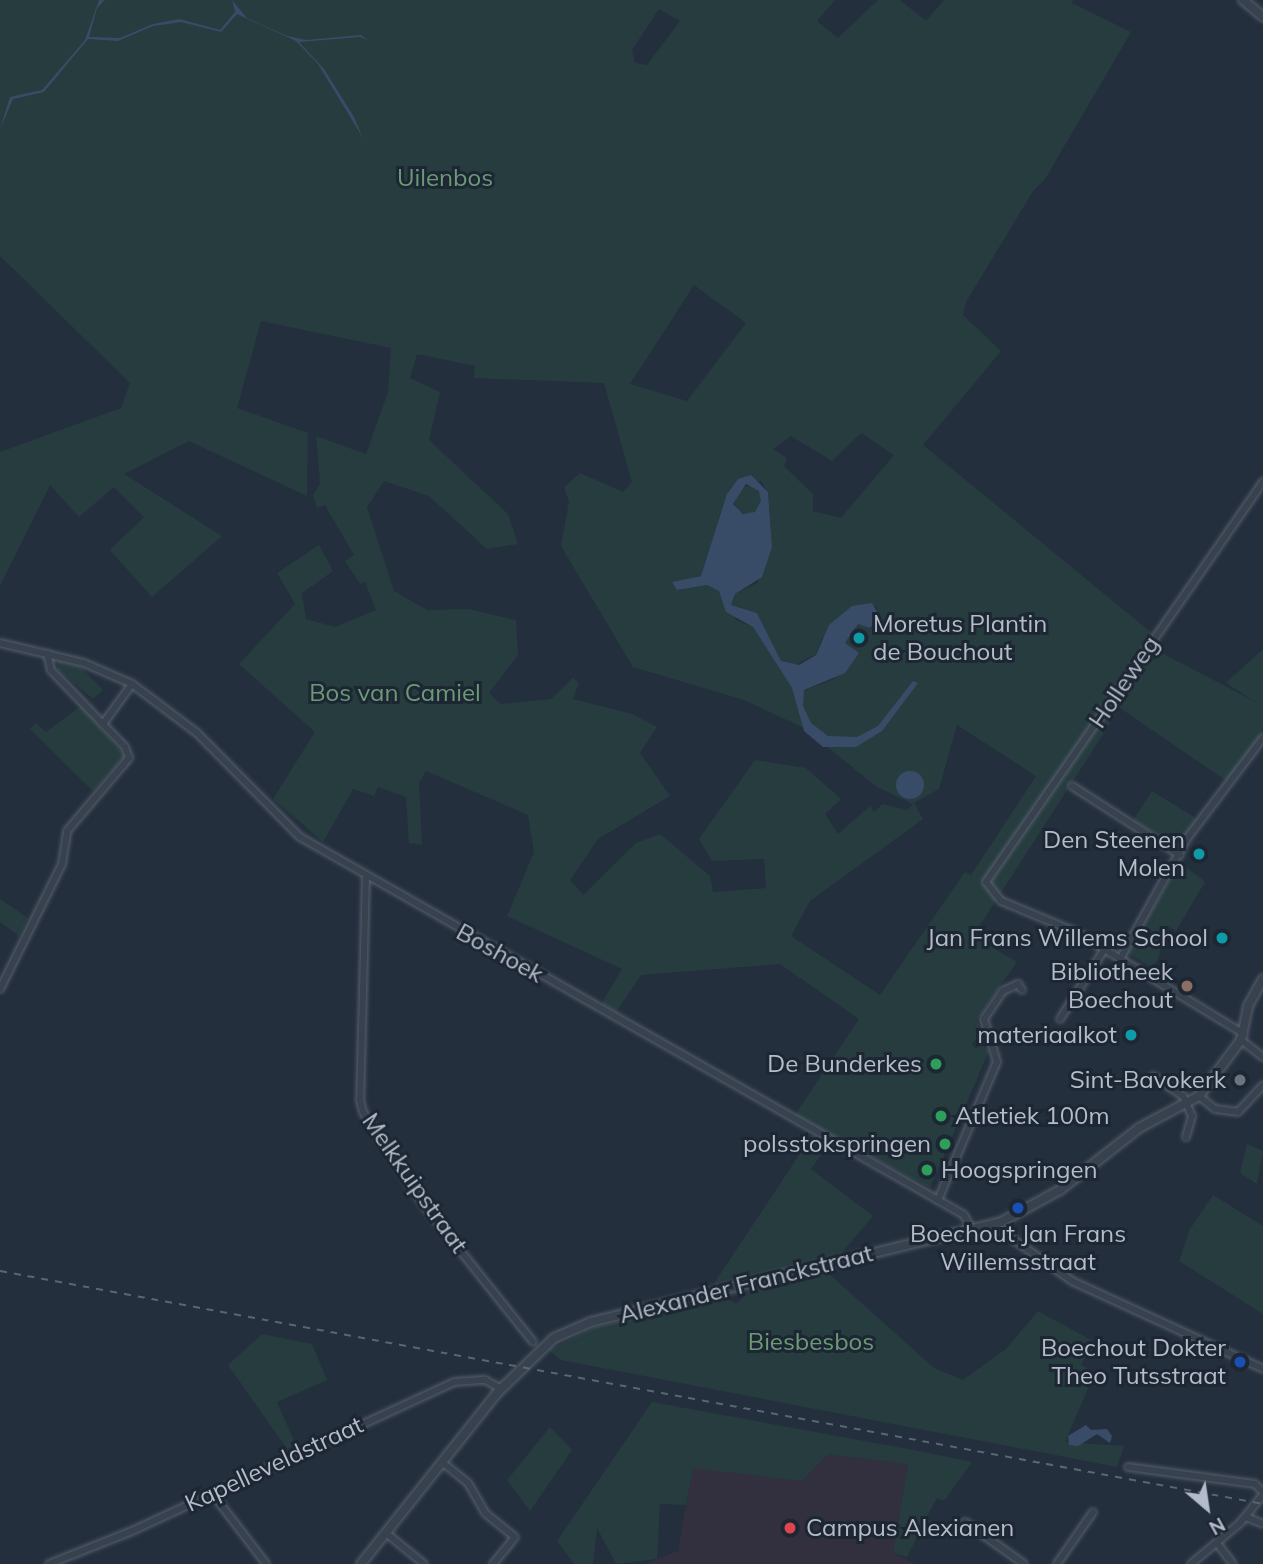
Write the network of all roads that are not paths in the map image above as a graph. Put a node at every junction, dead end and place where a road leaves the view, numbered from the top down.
1 (1243, 0) edge
2 (1263, 17) edge
3 (1263, 482) edge
4 (0, 643) edge
5 (47, 653) junction
6 (132, 684) junction
7 (103, 724) junction
8 (1263, 738) edge
9 (1072, 786) dead end
10 (1180, 855) junction
11 (366, 876) junction
12 (1104, 950) junction
13 (1119, 958) junction
14 (1263, 979) edge
15 (1018, 984) dead end
16 (0, 989) edge
17 (1060, 1019) dead end
18 (1243, 1037) junction
19 (1263, 1057) edge
20 (1153, 1076) dead end
21 (1263, 1085) edge
22 (1199, 1096) junction
23 (1185, 1102) junction
24 (1186, 1137) dead end
25 (938, 1200) junction
26 (993, 1225) junction
27 (972, 1230) junction
28 (533, 1342) dead end
29 (1263, 1369) edge
30 (501, 1389) junction
31 (442, 1462) junction
32 (1128, 1467) dead end
33 (212, 1493) junction
34 (1263, 1493) edge
35 (1093, 1512) dead end
36 (1246, 1517) junction
37 (965, 1522) dead end
38 (1263, 1524) edge
39 (386, 1533) junction
40 (1217, 1543) junction
41 (49, 1564) edge
42 (266, 1564) edge
43 (361, 1564) edge
44 (424, 1564) edge
45 (493, 1564) edge
46 (1024, 1564) edge
47 (1057, 1564) edge
48 (1191, 1564) edge
49 (1233, 1564) edge

1 - 2 street
3 - 12 street, Holleweg
4 - 5 street, Boshoek
5 - 6 street, Boshoek
5 - 7 street
6 - 7 street
6 - 11 street, Boshoek
7 - 16 street
8 - 10 street
9 - 10 street
10 - 13 street
11 - 25 street, Boshoek
11 - 28 street, Melkkuipstraat
12 - 13 street
12 - 17 street
13 - 18 street
14 - 18 street
15 - 25 street
18 - 19 street
18 - 22 street
20 - 23 street
21 - 22 street
22 - 23 street, Alexander Franckstraat
23 - 24 street
23 - 26 street, Alexander Franckstraat
25 - 27 street, Boshoek
26 - 27 street, Alexander Franckstraat
26 - 29 street
27 - 30 street, Alexander Franckstraat
30 - 31 street, Alexander Franckstraat
30 - 33 street, Kapelleveldstraat
31 - 39 street, Alexander Franckstraat
31 - 45 street
32 - 34 street
33 - 41 street, Kapelleveldstraat
33 - 42 street
34 - 36 street
35 - 47 street
36 - 38 street
36 - 40 street
37 - 46 street
39 - 43 street, Alexander Franckstraat
39 - 44 street
40 - 48 street
40 - 49 street

